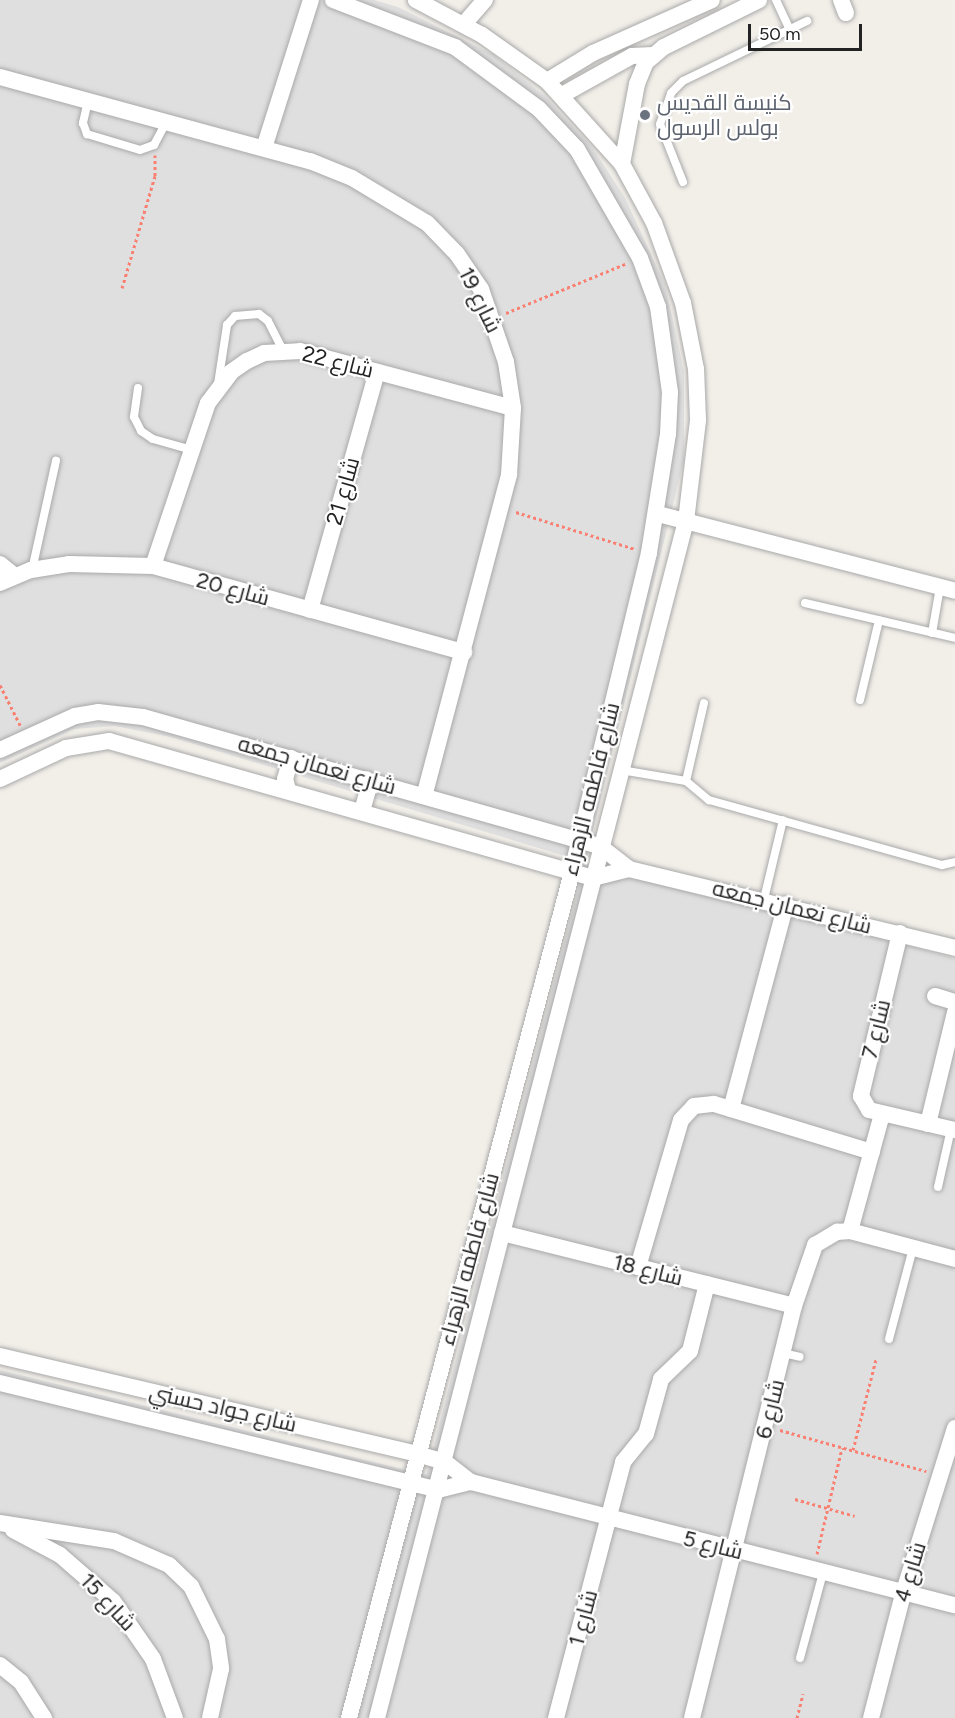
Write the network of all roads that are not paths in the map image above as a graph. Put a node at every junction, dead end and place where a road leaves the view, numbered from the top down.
1 (311, 0) edge
2 (333, 0) edge
3 (416, 0) edge
4 (485, 0) edge
5 (712, 0) edge
6 (759, 0) edge
7 (776, 0) edge
8 (443, 6) edge
9 (807, 21) dead end
10 (464, 24) junction
11 (790, 30) junction
12 (653, 55) junction
13 (0, 77) edge
14 (548, 81) junction
15 (562, 94) junction
16 (88, 101) junction
17 (166, 122) junction
18 (264, 148) junction
19 (622, 164) junction
20 (683, 182) dead end
21 (283, 350) junction
22 (377, 372) junction
23 (218, 386) junction
24 (138, 388) dead end
25 (513, 408) junction
26 (192, 450) junction
27 (56, 461) dead end
28 (658, 514) junction
29 (686, 521) junction
30 (0, 564) edge
31 (153, 567) junction
32 (32, 570) junction
33 (7, 579) edge
34 (947, 589) edge
35 (806, 603) dead end
36 (310, 610) junction
37 (879, 620) junction
38 (932, 633) junction
39 (955, 638) edge
40 (464, 652) junction
41 (860, 700) dead end
42 (705, 703) dead end
43 (0, 750) edge
44 (291, 758) junction
45 (621, 770) junction
46 (0, 779) edge
47 (366, 779) junction
48 (686, 781) junction
49 (288, 790) junction
50 (424, 796) junction
51 (362, 811) junction
52 (783, 820) junction
53 (579, 840) junction
54 (601, 847) junction
55 (955, 862) edge
56 (629, 869) junction
57 (572, 872) junction
58 (593, 878) junction
59 (764, 899) junction
60 (786, 904) junction
61 (900, 933) junction
62 (955, 948) edge
63 (935, 996) dead end
64 (955, 1002) edge
65 (955, 1012) edge
66 (731, 1109) junction
67 (882, 1114) junction
68 (928, 1124) junction
69 (953, 1130) edge
70 (872, 1152) junction
71 (938, 1187) dead end
72 (850, 1231) junction
73 (502, 1233) junction
74 (914, 1248) junction
75 (955, 1259) edge
76 (638, 1267) junction
77 (707, 1284) junction
78 (794, 1306) junction
79 (890, 1339) dead end
80 (783, 1353) junction
81 (0, 1356) edge
82 (800, 1357) dead end
83 (0, 1383) edge
84 (955, 1428) edge
85 (417, 1454) junction
86 (445, 1462) junction
87 (471, 1482) junction
88 (410, 1483) junction
89 (438, 1490) junction
90 (609, 1518) junction
91 (0, 1524) edge
92 (734, 1550) junction
93 (818, 1572) junction
94 (903, 1594) junction
95 (955, 1605) edge
96 (800, 1658) dead end
97 (0, 1665) edge
98 (44, 1718) edge
99 (175, 1718) edge
100 (210, 1718) edge
101 (349, 1718) edge
102 (377, 1718) edge
103 (556, 1718) edge
104 (692, 1718) edge
105 (871, 1718) edge

1 - 18 street
2 - 28 street, شارع فاطمه الزهراء
3 - 8 street, شارع فاطمه الزهراء
4 - 10 street
5 - 14 street
6 - 12 street
7 - 11 lane
8 - 10 street, شارع فاطمه الزهراء
9 - 11 lane
10 - 14 street, شارع فاطمه الزهراء
11 - 20 lane
12 - 15 street
12 - 19 street
13 - 16 street, شارع 19
14 - 15 street, شارع فاطمه الزهراء
15 - 19 street, شارع فاطمه الزهراء
16 - 17 street, شارع 19
16 - 17 lane
17 - 18 street, شارع 19
18 - 25 street, شارع 19
19 - 29 street, شارع فاطمه الزهراء
21 - 22 street, شارع 22
21 - 23 street, شارع 22
21 - 23 lane
22 - 25 street, شارع 22
22 - 36 street, شارع 21
23 - 26 street, شارع 22
24 - 26 lane
25 - 40 street, شارع 19
26 - 31 street, شارع 22
27 - 32 lane
28 - 29 street
28 - 53 street, شارع فاطمه الزهراء
29 - 34 street
29 - 45 street, شارع فاطمه الزهراء
30 - 33 street
31 - 32 street, شارع 20
31 - 36 street, شارع 20
32 - 33 street, شارع 20
34 - 38 lane
35 - 37 lane
36 - 40 street, شارع 20
37 - 38 lane
37 - 41 lane
38 - 39 lane
40 - 50 street, شارع 19
42 - 48 lane
43 - 44 street, شارع نعمان جمعه
44 - 47 street, شارع نعمان جمعه
44 - 49 street
45 - 48 lane
45 - 54 street, شارع فاطمه الزهراء
46 - 49 street, شارع نعمان جمعه
47 - 50 street, شارع نعمان جمعه
47 - 51 street
48 - 52 lane
49 - 51 street, شارع نعمان جمعه
50 - 53 street, شارع نعمان جمعه
51 - 57 street, شارع نعمان جمعه
52 - 55 lane
52 - 59 lane
53 - 54 street, شارع نعمان جمعه
53 - 57 street, شارع فاطمه الزهراء
54 - 56 street, شارع نعمان جمعه
54 - 58 street, شارع فاطمه الزهراء
56 - 58 street, شارع نعمان جمعه
56 - 59 street, شارع نعمان جمعه
57 - 58 street, شارع نعمان جمعه
57 - 85 street, شارع فاطمه الزهراء
58 - 73 street, شارع فاطمه الزهراء
59 - 60 street, شارع نعمان جمعه
60 - 61 street, شارع نعمان جمعه
60 - 66 street
61 - 62 street, شارع نعمان جمعه
61 - 67 street, شارع 7
63 - 64 street
65 - 68 street
66 - 70 street
66 - 76 street
67 - 68 street
67 - 70 street
68 - 69 street
69 - 71 lane
70 - 72 street
72 - 74 street
72 - 78 street, شارع 6
73 - 76 street, شارع 18
73 - 86 street, شارع فاطمه الزهراء
74 - 75 street
74 - 79 lane
76 - 77 street, شارع 18
77 - 78 street, شارع 18
77 - 90 street, شارع 1
78 - 80 street, شارع 6
80 - 82 lane
80 - 92 street, شارع 6
81 - 85 street, شارع جواد حسني
83 - 88 street, شارع جواد حسني
84 - 94 street, شارع 4
85 - 86 street, شارع جواد حسني
85 - 88 street, شارع فاطمه الزهراء
86 - 87 street, شارع 5
86 - 89 street, شارع فاطمه الزهراء
87 - 89 street, شارع 5
87 - 90 street, شارع 5
88 - 89 street, شارع جواد حسني
88 - 101 street, شارع فاطمه الزهراء
89 - 102 street, شارع فاطمه الزهراء
90 - 92 street, شارع 5
90 - 103 street, شارع 1
91 - 99 street, شارع 15
91 - 100 street
92 - 93 street, شارع 5
92 - 104 street, شارع 6
93 - 94 street, شارع 5
93 - 96 lane
94 - 95 street, شارع 5
94 - 105 street, شارع 4
97 - 98 street

